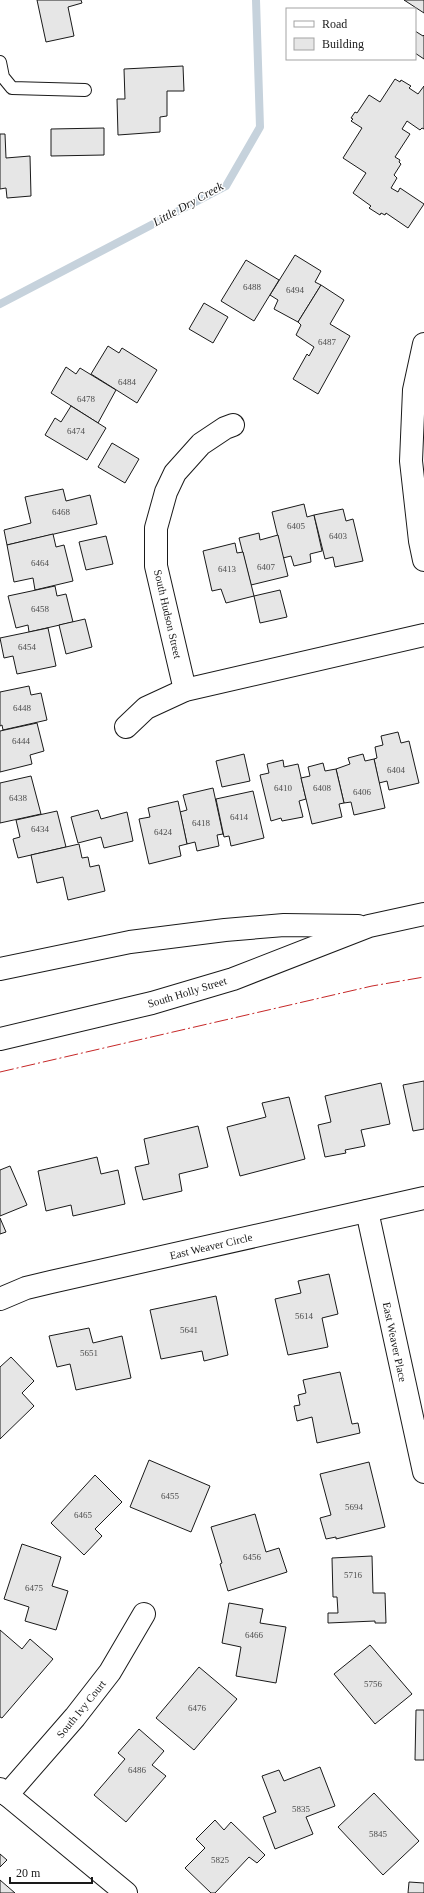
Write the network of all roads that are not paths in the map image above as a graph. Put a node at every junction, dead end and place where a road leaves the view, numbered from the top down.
1 (0, 62) edge
2 (85, 90) dead end
3 (424, 344) edge
4 (233, 425) dead end
5 (424, 560) edge
6 (424, 635) edge
7 (185, 690) junction
8 (126, 727) dead end
9 (424, 914) edge
10 (369, 926) junction
11 (0, 969) edge
12 (0, 1039) edge
13 (424, 1198) edge
14 (367, 1211) junction
15 (0, 1299) edge
16 (424, 1472) edge
17 (144, 1614) dead end
18 (3, 1792) edge
19 (126, 1893) edge

1 - 2 lane
3 - 5 street
4 - 7 street, South Hudson Street
6 - 7 street
7 - 8 street
9 - 10 street, South Holly Street
10 - 11 street, South Holly Street
10 - 12 street, South Holly Street
13 - 14 street, East Weaver Circle
14 - 15 street, East Weaver Circle
14 - 16 street, East Weaver Place
17 - 18 street, South Ivy Court
18 - 19 street

